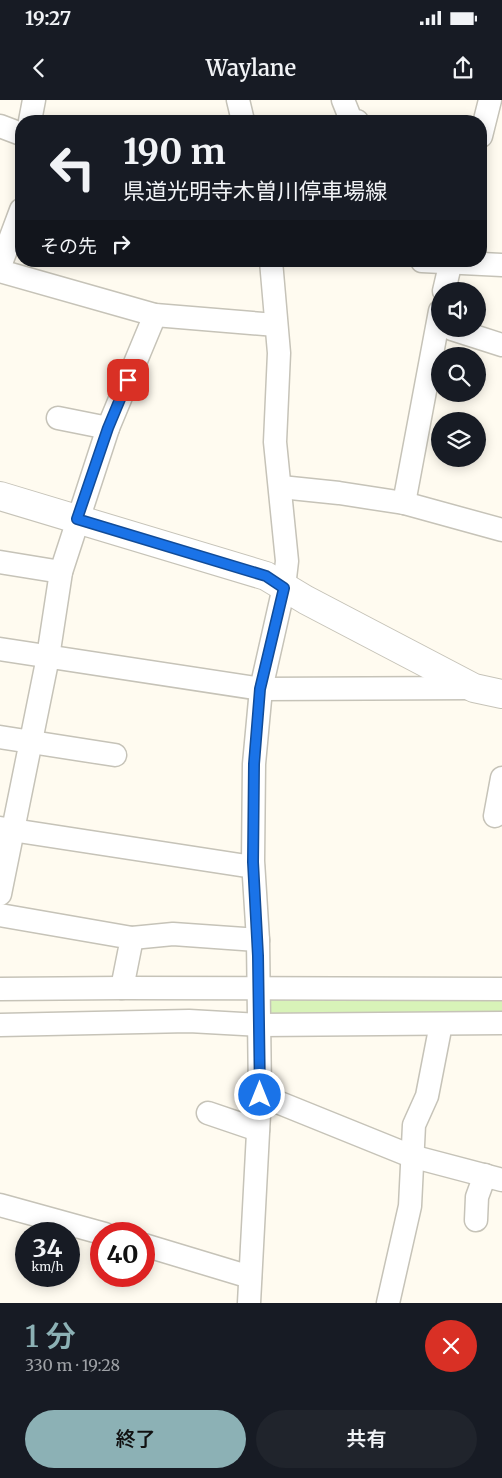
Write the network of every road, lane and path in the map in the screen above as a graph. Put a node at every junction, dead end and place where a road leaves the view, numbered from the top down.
1 (34, 100) edge
2 (238, 100) edge
3 (343, 100) edge
4 (490, 100) edge
5 (31, 115) edge
6 (242, 115) edge
7 (348, 115) edge
8 (486, 115) edge
9 (0, 126) edge
10 (15, 132) edge
11 (15, 226) edge
12 (487, 264) edge
13 (502, 265) edge
14 (0, 266) edge
15 (271, 267) edge
16 (450, 267) edge
17 (0, 271) edge
18 (446, 282) edge
19 (155, 315) junction
20 (276, 326) junction
21 (439, 337) edge
22 (481, 337) edge
23 (502, 345) edge
24 (58, 418) dead end
25 (108, 428) junction
26 (281, 487) junction
27 (0, 496) edge
28 (404, 503) junction
29 (77, 519) junction
30 (502, 530) edge
31 (0, 562) edge
32 (61, 572) junction
33 (284, 588) junction
34 (0, 649) edge
35 (48, 658) junction
36 (474, 688) junction
37 (260, 689) junction
38 (502, 694) edge
39 (0, 738) edge
40 (30, 742) junction
41 (115, 755) dead end
42 (502, 778) edge
43 (495, 816) dead end
44 (6, 829) edge
45 (253, 867) junction
46 (0, 894) edge
47 (0, 916) edge
48 (132, 938) junction
49 (258, 940) junction
50 (122, 988) junction
51 (259, 988) junction
52 (0, 989) edge
53 (502, 989) edge
54 (502, 1023) edge
55 (260, 1024) junction
56 (441, 1024) junction
57 (0, 1025) edge
58 (260, 1095) junction
59 (208, 1113) dead end
60 (258, 1130) junction
61 (411, 1156) junction
62 (494, 1178) edge
63 (0, 1206) edge
64 (476, 1220) dead end
65 (90, 1230) edge
66 (155, 1248) edge
67 (250, 1277) junction
68 (394, 1301) edge
69 (249, 1303) edge

1 - 5 street
2 - 6 street
3 - 7 street
4 - 8 street
9 - 10 street
11 - 14 street
12 - 13 street
15 - 20 street
16 - 18 street
17 - 19 street
19 - 20 street
19 - 25 street
20 - 26 street
21 - 28 street
22 - 23 street
24 - 25 street
25 - 29 street
26 - 28 street
26 - 33 street
27 - 29 main road
28 - 30 street
29 - 32 street
29 - 33 main road
31 - 32 street
32 - 35 street
33 - 36 main road
33 - 37 street
34 - 35 street
35 - 37 street
35 - 40 street
36 - 37 street
36 - 38 main road
37 - 45 street
39 - 40 street
40 - 41 street
40 - 44 street
42 - 43 street
44 - 45 street
44 - 46 street
45 - 49 street
47 - 48 street
48 - 49 street
48 - 50 street
49 - 51 street
50 - 51 street
50 - 52 street
51 - 53 street
51 - 55 street
54 - 56 street
55 - 56 street
55 - 57 street
55 - 58 street
56 - 61 street
58 - 60 street
58 - 61 street
59 - 60 street
60 - 67 street
61 - 62 street
61 - 68 street
62 - 64 street
63 - 65 street
66 - 67 street
67 - 69 street

